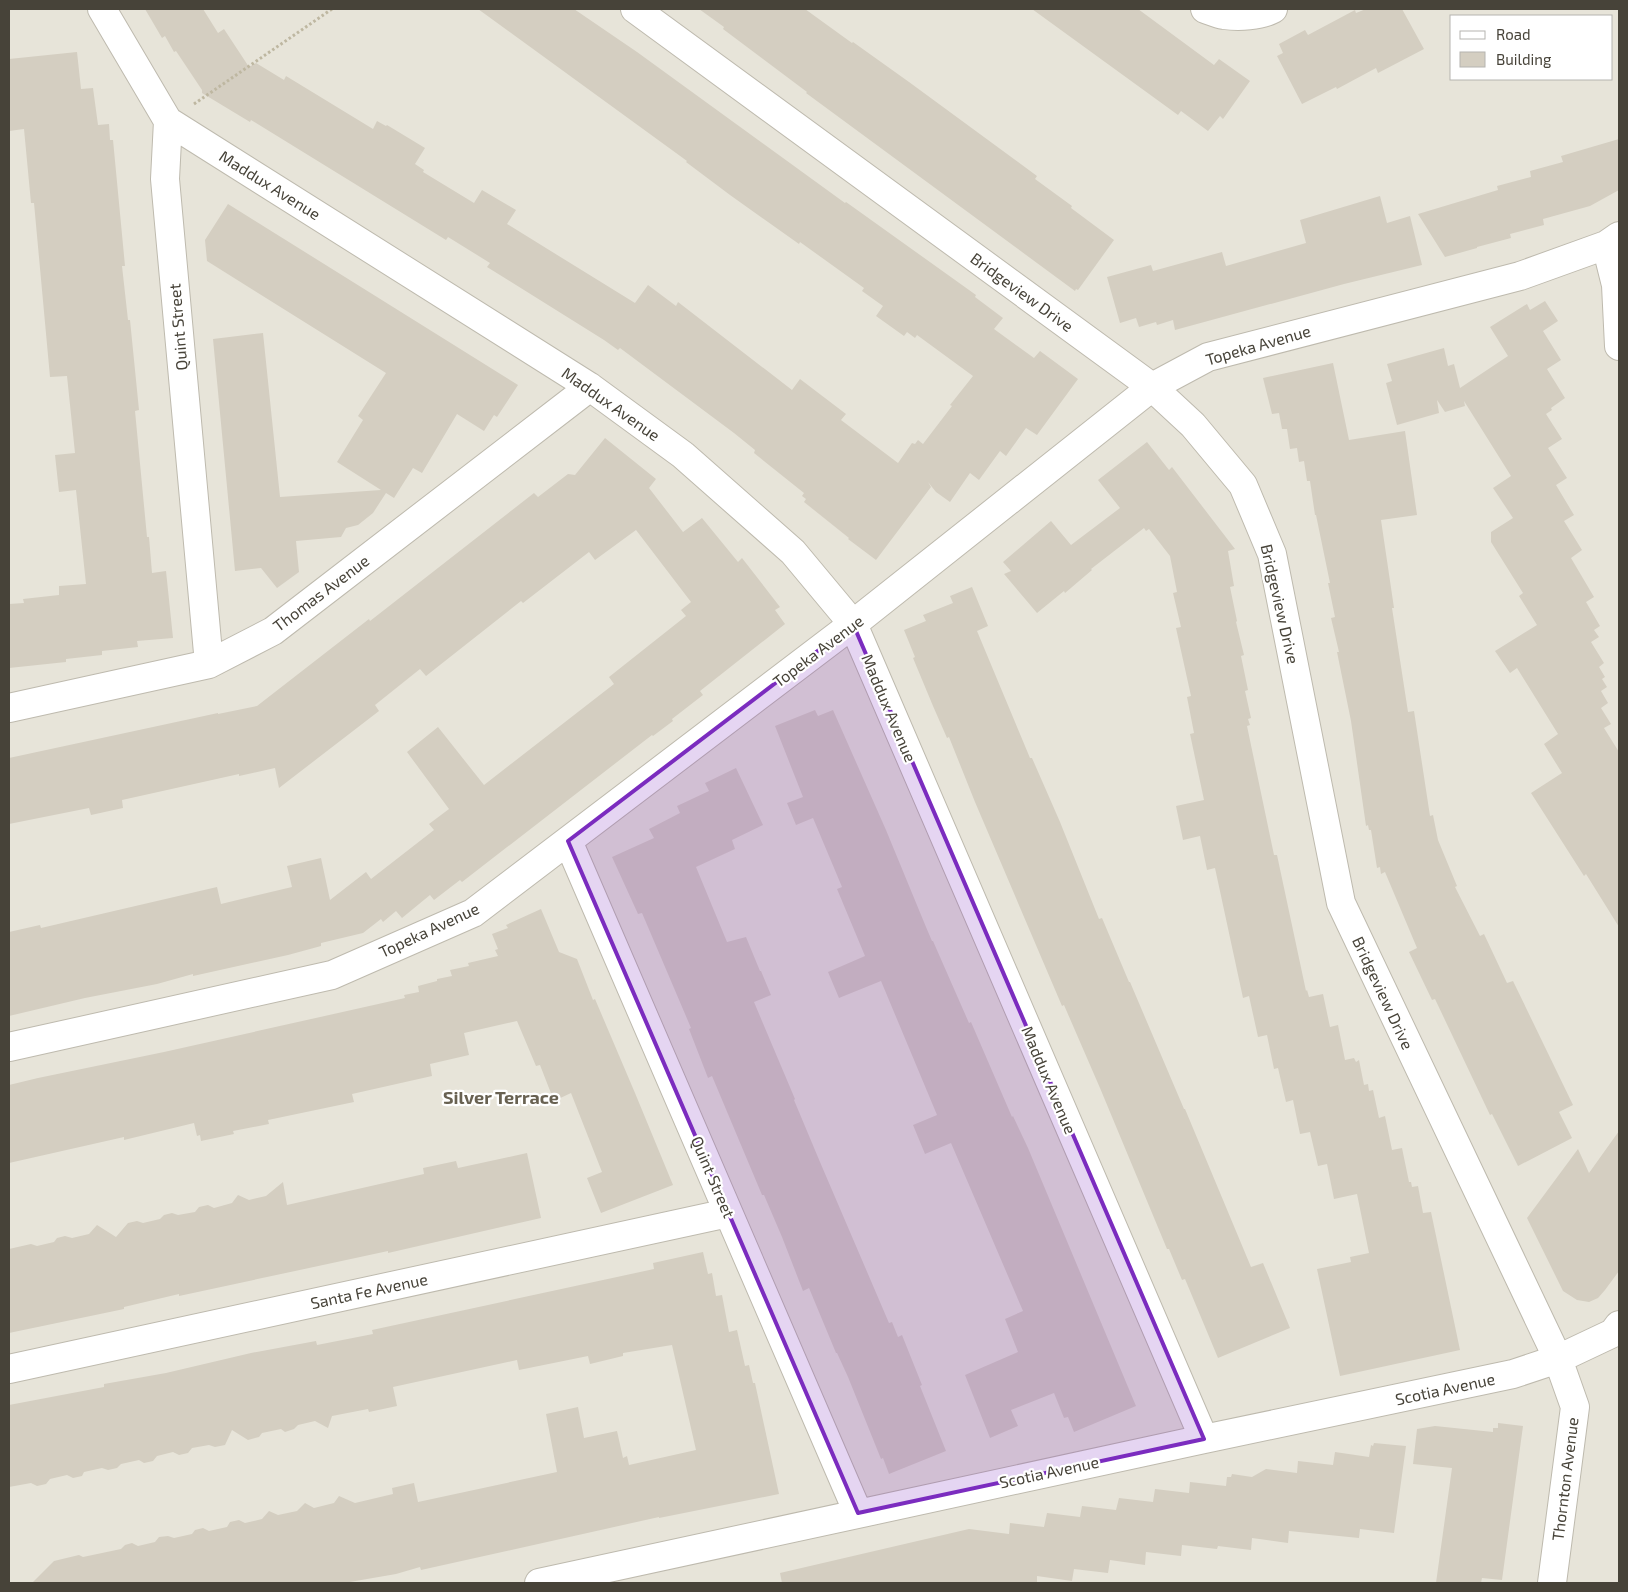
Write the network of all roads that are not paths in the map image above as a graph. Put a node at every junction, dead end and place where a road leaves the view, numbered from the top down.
1 (102, 9) edge
2 (635, 9) edge
3 (1205, 9) edge
4 (1273, 9) edge
5 (168, 121) junction
6 (1612, 240) edge
7 (1619, 346) edge
8 (1152, 387) junction
9 (590, 388) junction
10 (853, 624) junction
11 (209, 664) junction
12 (9, 708) edge
13 (568, 841) junction
14 (9, 1047) edge
15 (728, 1213) junction
16 (1619, 1326) edge
17 (1558, 1359) junction
18 (9, 1369) edge
19 (1204, 1439) junction
20 (858, 1513) junction
21 (539, 1583) edge
22 (1552, 1583) edge

1 - 5 street
2 - 8 street, Bridgeview Drive
3 - 4 street
5 - 9 street, Maddux Avenue
5 - 11 street, Quint Street
6 - 7 street
6 - 8 street, Topeka Avenue
8 - 10 street, Topeka Avenue
8 - 17 street, Bridgeview Drive
9 - 10 street, Maddux Avenue
9 - 11 street, Thomas Avenue
10 - 13 street, Topeka Avenue
10 - 19 street, Maddux Avenue
11 - 12 street, Thomas Avenue
13 - 14 street, Topeka Avenue
13 - 15 street, Quint Street
15 - 18 street, Santa Fe Avenue
15 - 20 street, Quint Street
16 - 17 street
17 - 19 street, Scotia Avenue
17 - 22 street, Thornton Avenue
19 - 20 street, Scotia Avenue
20 - 21 street, Scotia Avenue

